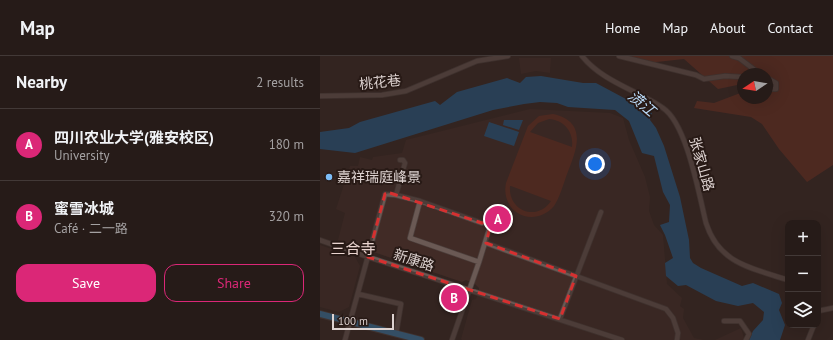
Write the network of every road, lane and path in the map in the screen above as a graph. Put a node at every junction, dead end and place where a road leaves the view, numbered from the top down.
1 (508, 56) edge
2 (582, 56) edge
3 (619, 56) edge
4 (732, 56) edge
5 (752, 68) edge
6 (737, 77) edge
7 (773, 81) edge
8 (773, 89) edge
9 (320, 96) edge
10 (400, 160) dead end
11 (396, 195) junction
12 (420, 201) junction
13 (601, 212) dead end
14 (320, 240) edge
15 (486, 243) junction
16 (368, 257) junction
17 (480, 262) junction
18 (576, 276) junction
19 (785, 279) edge
20 (469, 290) junction
21 (358, 294) junction
22 (833, 308) edge
23 (821, 310) edge
24 (320, 314) edge
25 (560, 319) junction
26 (724, 321) dead end
27 (350, 322) junction
28 (813, 328) edge
29 (396, 334) junction
30 (345, 340) edge
31 (421, 340) edge
32 (452, 340) edge
33 (622, 340) edge
34 (677, 340) edge
35 (746, 340) edge
36 (808, 340) edge

1 - 9 street, 桃花巷
2 - 19 street, 张家山路
3 - 6 street
4 - 5 street
7 - 8 street
10 - 11 street
11 - 12 street
11 - 16 street
12 - 15 street
12 - 17 street
13 - 18 street
14 - 16 street, 新康路
15 - 17 street
15 - 18 street
16 - 20 street, 新康路
16 - 21 street
17 - 20 street
18 - 25 street
18 - 34 street
20 - 25 street, 新康路
20 - 32 street
21 - 27 street
21 - 29 street
22 - 23 street
24 - 27 main road
25 - 33 street, 新康路
26 - 35 street
27 - 29 main road
27 - 30 street
28 - 36 street
29 - 31 main road

